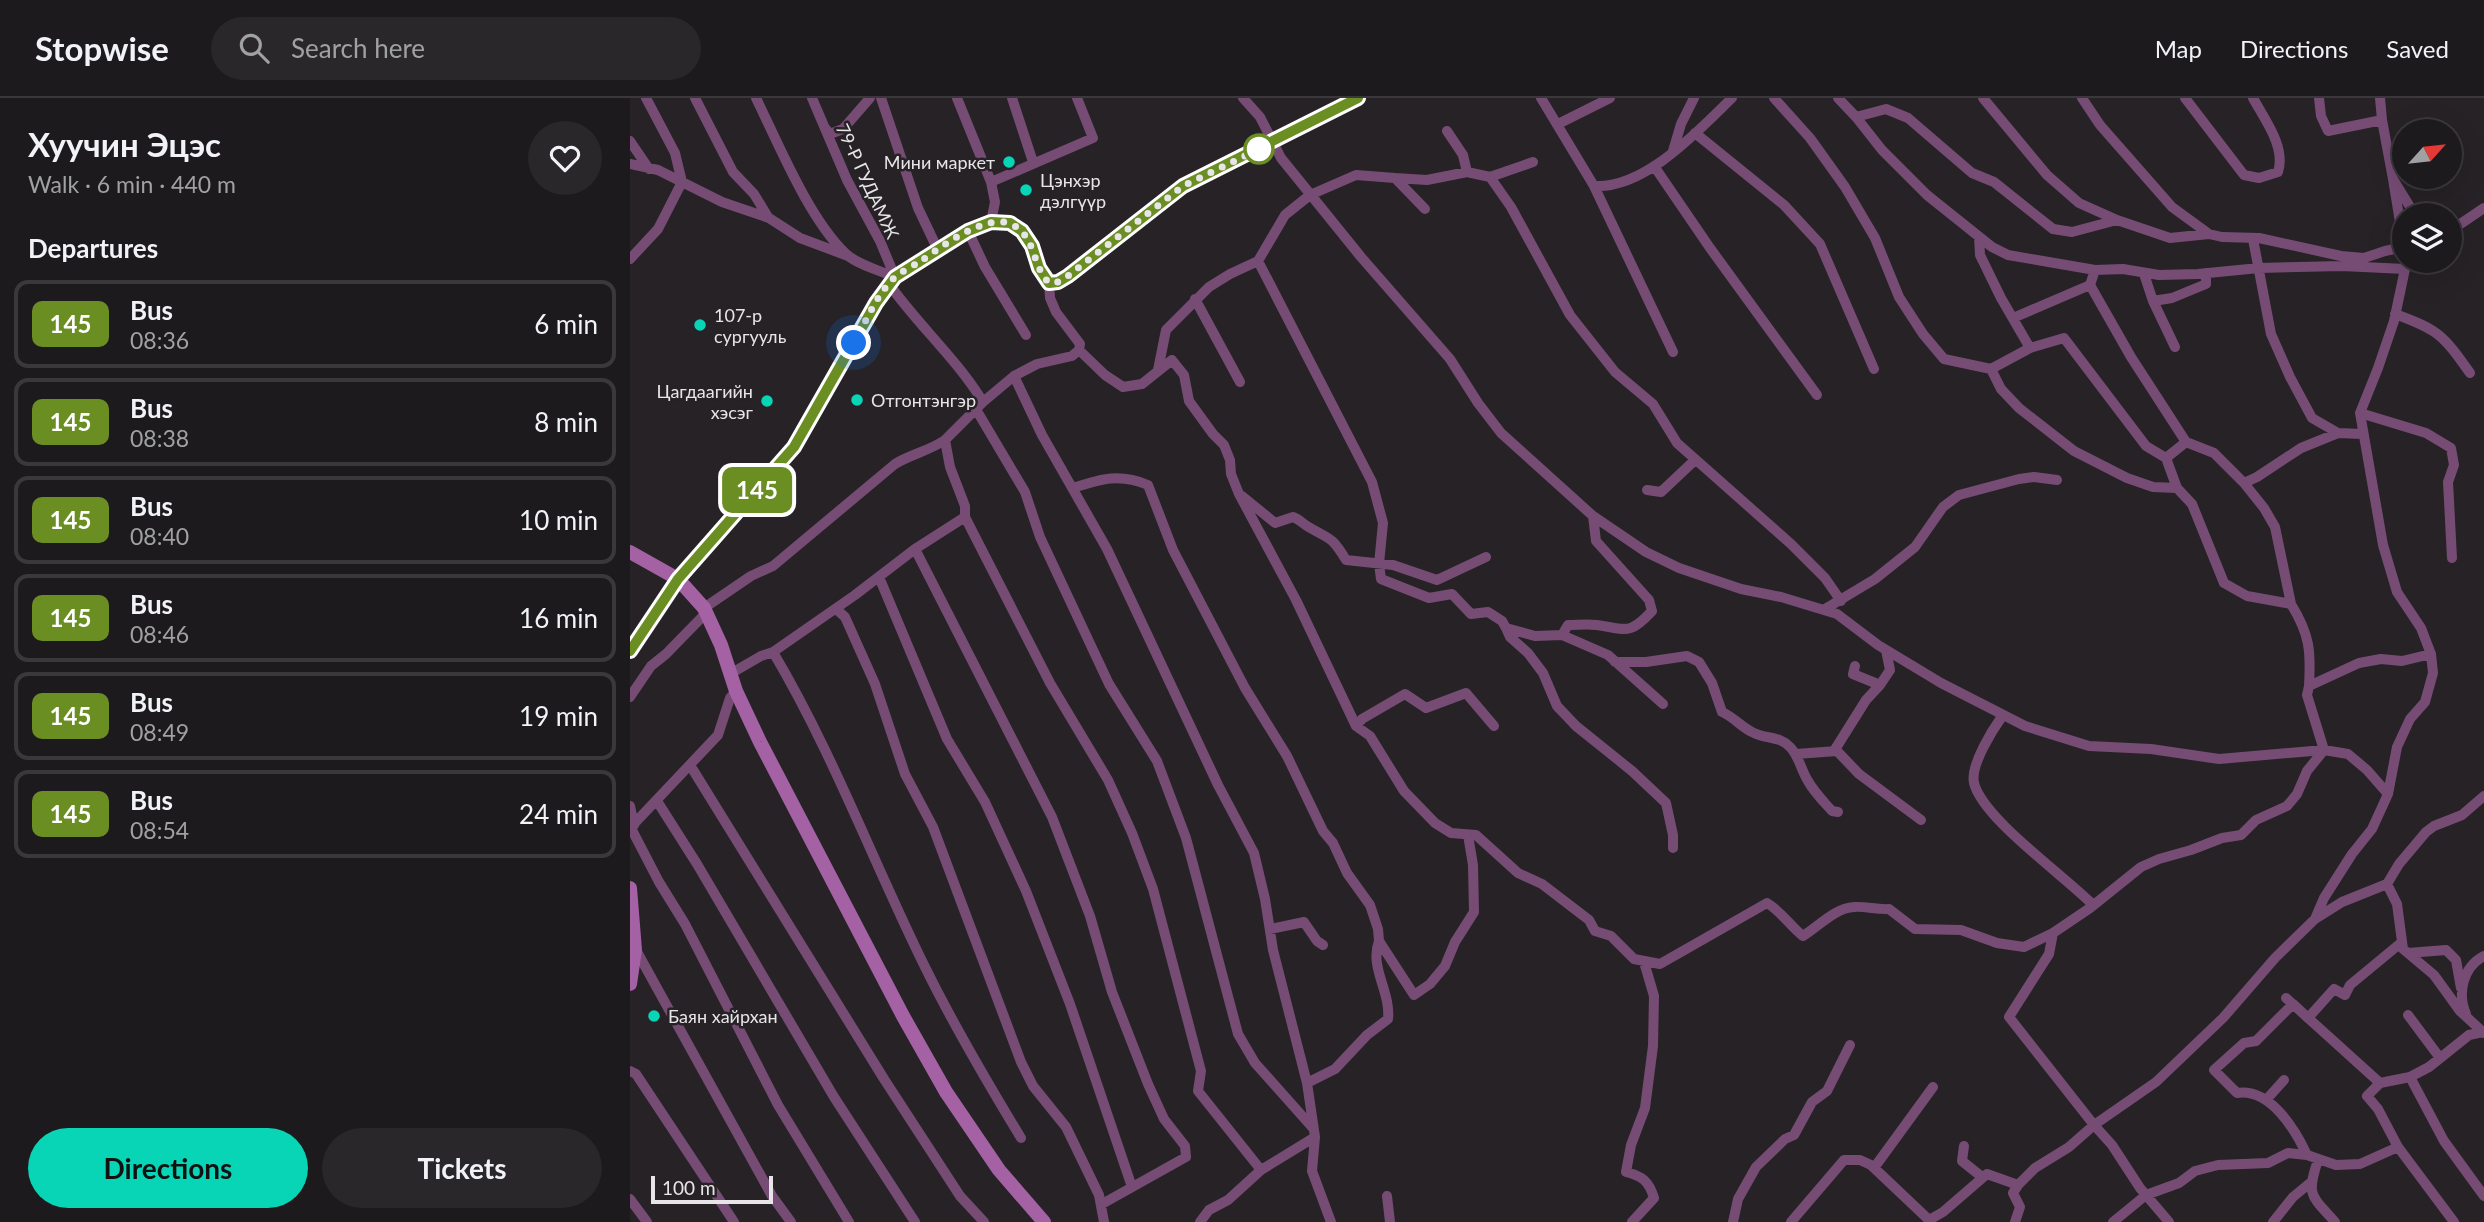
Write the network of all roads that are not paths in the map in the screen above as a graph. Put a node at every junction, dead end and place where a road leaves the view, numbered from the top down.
1 (646, 98) edge
2 (695, 98) edge
3 (756, 98) edge
4 (812, 98) edge
5 (870, 98) edge
6 (881, 98) edge
7 (957, 98) edge
8 (1012, 98) edge
9 (1077, 98) edge
10 (1243, 98) edge
11 (1358, 98) edge
12 (1541, 98) edge
13 (1610, 98) edge
14 (1694, 98) edge
15 (1732, 98) edge
16 (1774, 98) edge
17 (1838, 98) edge
18 (1983, 98) edge
19 (2082, 98) edge
20 (2185, 98) edge
21 (2253, 98) edge
22 (2319, 98) edge
23 (2380, 98) edge
24 (1339, 102) edge
25 (1856, 117) junction
26 (2382, 120) junction
27 (1558, 124) junction
28 (826, 129) junction
29 (1447, 131) dead end
30 (1695, 133) junction
31 (630, 141) edge
32 (1274, 142) junction
33 (1674, 151) junction
34 (1033, 162) junction
35 (1533, 162) dead end
36 (630, 164) edge
37 (1654, 166) junction
38 (649, 169) junction
39 (1467, 172) junction
40 (2392, 173) edge
41 (1490, 177) junction
42 (1395, 178) junction
43 (682, 182) junction
44 (991, 182) junction
45 (1594, 186) junction
46 (2395, 189) edge
47 (1310, 195) junction
48 (2484, 208) edge
49 (1425, 209) dead end
50 (769, 218) junction
51 (2117, 220) junction
52 (991, 222) junction
53 (2462, 223) edge
54 (968, 231) junction
55 (2210, 234) junction
56 (1979, 237) junction
57 (2253, 239) junction
58 (938, 250) junction
59 (848, 256) junction
60 (630, 259) edge
61 (1258, 261) junction
62 (2259, 268) junction
63 (2392, 268) edge
64 (2095, 270) junction
65 (2404, 273) edge
66 (2144, 274) junction
67 (2206, 274) junction
68 (892, 281) junction
69 (1049, 283) junction
70 (2090, 285) junction
71 (1195, 299) junction
72 (2153, 301) junction
73 (2395, 314) junction
74 (2013, 318) junction
75 (1026, 335) dead end
76 (2175, 347) dead end
77 (2030, 348) junction
78 (1079, 350) junction
79 (1672, 352) dead end
80 (1874, 369) dead end
81 (1991, 369) junction
82 (1158, 370) junction
83 (2470, 373) dead end
84 (1014, 376) junction
85 (1240, 382) dead end
86 (1817, 396) dead end
87 (980, 406) junction
88 (2360, 413) junction
89 (2338, 433) junction
90 (2362, 434) junction
91 (945, 440) junction
92 (2186, 442) junction
93 (2166, 458) junction
94 (1695, 460) junction
95 (2057, 480) dead end
96 (2244, 482) junction
97 (1073, 488) junction
98 (2177, 488) junction
99 (1647, 490) dead end
100 (1239, 494) junction
101 (1593, 516) junction
102 (965, 517) junction
103 (915, 549) junction
104 (630, 552) edge
105 (1486, 557) dead end
106 (2452, 558) dead end
107 (1379, 564) junction
108 (879, 577) junction
109 (678, 579) junction
110 (1841, 601) junction
111 (2291, 604) junction
112 (836, 609) junction
113 (1825, 609) junction
114 (706, 610) junction
115 (1506, 628) junction
116 (1562, 635) junction
117 (1886, 650) junction
118 (630, 651) edge
119 (773, 652) junction
120 (2431, 654) junction
121 (1615, 662) junction
122 (1856, 666) dead end
123 (730, 674) junction
124 (1880, 685) junction
125 (2309, 686) junction
126 (736, 691) junction
127 (630, 697) edge
128 (1663, 704) dead end
129 (2003, 715) junction
130 (1356, 726) junction
131 (1494, 726) dead end
132 (2325, 750) junction
133 (1834, 751) junction
134 (1796, 754) junction
135 (690, 765) junction
136 (2388, 794) junction
137 (2484, 796) edge
138 (657, 801) junction
139 (630, 806) edge
140 (1838, 812) dead end
141 (1921, 820) dead end
142 (632, 827) edge
143 (1468, 835) junction
144 (1673, 848) dead end
145 (2388, 884) junction
146 (630, 888) edge
147 (2093, 905) junction
148 (2315, 919) junction
149 (1270, 929) junction
150 (2053, 933) junction
151 (1379, 942) junction
152 (2402, 942) junction
153 (1323, 945) dead end
154 (2408, 953) junction
155 (2452, 955) junction
156 (633, 958) edge
157 (2480, 959) edge
158 (1644, 962) junction
159 (630, 984) edge
160 (2461, 988) junction
161 (2289, 1001) junction
162 (2407, 1015) dead end
163 (2469, 1021) junction
164 (2484, 1033) edge
165 (1850, 1045) dead end
166 (2440, 1058) junction
167 (630, 1072) edge
168 (2410, 1077) junction
169 (2284, 1080) dead end
170 (1307, 1083) junction
171 (2380, 1083) junction
172 (1933, 1087) dead end
173 (2266, 1100) junction
174 (2094, 1125) junction
175 (1314, 1132) junction
176 (1021, 1138) dead end
177 (1964, 1146) dead end
178 (2398, 1147) junction
179 (2307, 1155) junction
180 (2318, 1160) junction
181 (1874, 1168) junction
182 (1261, 1170) junction
183 (1982, 1177) junction
184 (2310, 1183) junction
185 (2018, 1185) junction
186 (1132, 1187) junction
187 (2146, 1195) junction
188 (1387, 1196) dead end
189 (2484, 1196) edge
190 (630, 1199) edge
191 (1102, 1204) junction
192 (1928, 1221) edge
193 (647, 1222) edge
194 (734, 1222) edge
195 (791, 1222) edge
196 (849, 1222) edge
197 (915, 1222) edge
198 (984, 1222) edge
199 (1044, 1222) edge
200 (1104, 1222) edge
201 (1200, 1222) edge
202 (1331, 1222) edge
203 (1390, 1222) edge
204 (1632, 1222) edge
205 (1733, 1222) edge
206 (1791, 1222) edge
207 (2015, 1222) edge
208 (2113, 1222) edge
209 (2169, 1222) edge
210 (2273, 1222) edge
211 (2335, 1222) edge
212 (2454, 1222) edge

1 - 43 street
2 - 50 street
3 - 59 street
4 - 28 street, 79-Р ГУДАМЖ
5 - 28 street
6 - 58 street
7 - 44 street
8 - 34 street
9 - 34 street
10 - 32 street
11 - 24 main road
12 - 27 street
13 - 27 street
14 - 33 street
15 - 30 street
16 - 81 street
17 - 25 street
18 - 51 street
19 - 55 street
20 - 21 street
22 - 26 street
23 - 26 street
24 - 32 main road
25 - 51 street
25 - 56 street
26 - 40 street
27 - 45 street
28 - 68 street, 79-Р ГУДАМЖ
29 - 39 street
30 - 33 street
30 - 80 street
31 - 38 street
32 - 47 street
32 - 69 main road
33 - 37 street
34 - 44 street
35 - 41 street
36 - 38 street
37 - 45 street
37 - 86 street
38 - 43 street
39 - 41 street
39 - 42 street
41 - 94 street
42 - 47 street
42 - 49 street
43 - 50 street
43 - 60 street
44 - 52 street
45 - 79 street
46 - 57 street
47 - 61 street
47 - 101 street
48 - 53 street
50 - 59 street
51 - 55 street
52 - 54 main road
52 - 69 main road
54 - 58 main road
54 - 75 street
55 - 57 street
56 - 64 street
56 - 74 street
57 - 62 street
58 - 68 main road
59 - 68 street
61 - 71 street
61 - 107 street
62 - 63 street
62 - 67 street
62 - 89 street
64 - 66 street
64 - 70 street
65 - 73 street
66 - 67 street
66 - 72 street
67 - 72 street
68 - 87 street, 79-Р ГУДАМЖ
68 - 109 main road
69 - 78 street
70 - 74 street
70 - 92 street
71 - 82 street
71 - 85 street
72 - 76 street
73 - 83 street
73 - 88 street
74 - 77 street
77 - 81 street
77 - 93 street
78 - 82 street
78 - 84 street
81 - 98 street
82 - 100 street
84 - 87 street
84 - 97 street
87 - 91 street
87 - 175 street, 79-Р ГУДАМЖ
88 - 90 street
88 - 106 street
89 - 90 street
89 - 96 street
90 - 120 street
91 - 102 street
91 - 114 street
92 - 93 street
92 - 96 street
93 - 98 street
94 - 99 street
94 - 110 street
95 - 110 street
96 - 111 street
97 - 149 street
97 - 151 street
98 - 111 street
100 - 107 street
100 - 130 street
101 - 113 street
101 - 116 street
102 - 103 street
102 - 182 street
103 - 108 street
103 - 186 street
104 - 109 main road
105 - 107 street
107 - 115 street
108 - 112 street
108 - 186 street
109 - 114 main road
109 - 118 main road
110 - 113 street
111 - 125 street
112 - 119 street
112 - 191 street
113 - 117 street
114 - 123 main road
114 - 127 street
115 - 116 street
115 - 144 street
116 - 121 street
117 - 124 street
117 - 129 street
119 - 123 street
119 - 176 street
120 - 125 street
120 - 136 street
121 - 128 street
121 - 134 street
122 - 124 street
123 - 126 main road
124 - 133 street
125 - 132 street
126 - 135 street
126 - 199 main road
129 - 132 street
129 - 147 street
130 - 131 street
130 - 143 street
132 - 136 street
132 - 147 street
133 - 134 street
133 - 141 street
134 - 140 street
135 - 138 street
135 - 198 street
136 - 148 street
137 - 145 street
138 - 142 street
138 - 197 street
139 - 142 street
142 - 196 street
143 - 151 street
143 - 158 street
145 - 148 street
145 - 152 street
146 - 156 main road
147 - 150 street
148 - 174 street
149 - 153 street
149 - 170 street
150 - 158 street
150 - 174 street
151 - 170 street
152 - 154 street
152 - 161 street
154 - 155 street
154 - 163 street
155 - 157 street
155 - 160 street
156 - 159 main road
156 - 195 street
157 - 160 street
158 - 204 street
160 - 163 street
161 - 171 street
161 - 173 street
162 - 166 street
163 - 164 street
164 - 166 street
165 - 205 street
166 - 168 street
167 - 194 street
168 - 171 street
168 - 189 street
169 - 173 street
170 - 175 street
171 - 178 street
172 - 181 street
173 - 179 street
174 - 185 street
174 - 187 street
175 - 182 street
175 - 202 street
177 - 183 street
178 - 180 street
178 - 212 street
179 - 180 street
179 - 187 street
180 - 184 street
181 - 192 street
181 - 206 street
182 - 201 street
183 - 185 street
183 - 192 street
184 - 210 street
184 - 211 street
185 - 207 street
186 - 191 street
187 - 208 street
187 - 209 street
188 - 203 street
190 - 193 street
191 - 200 street

